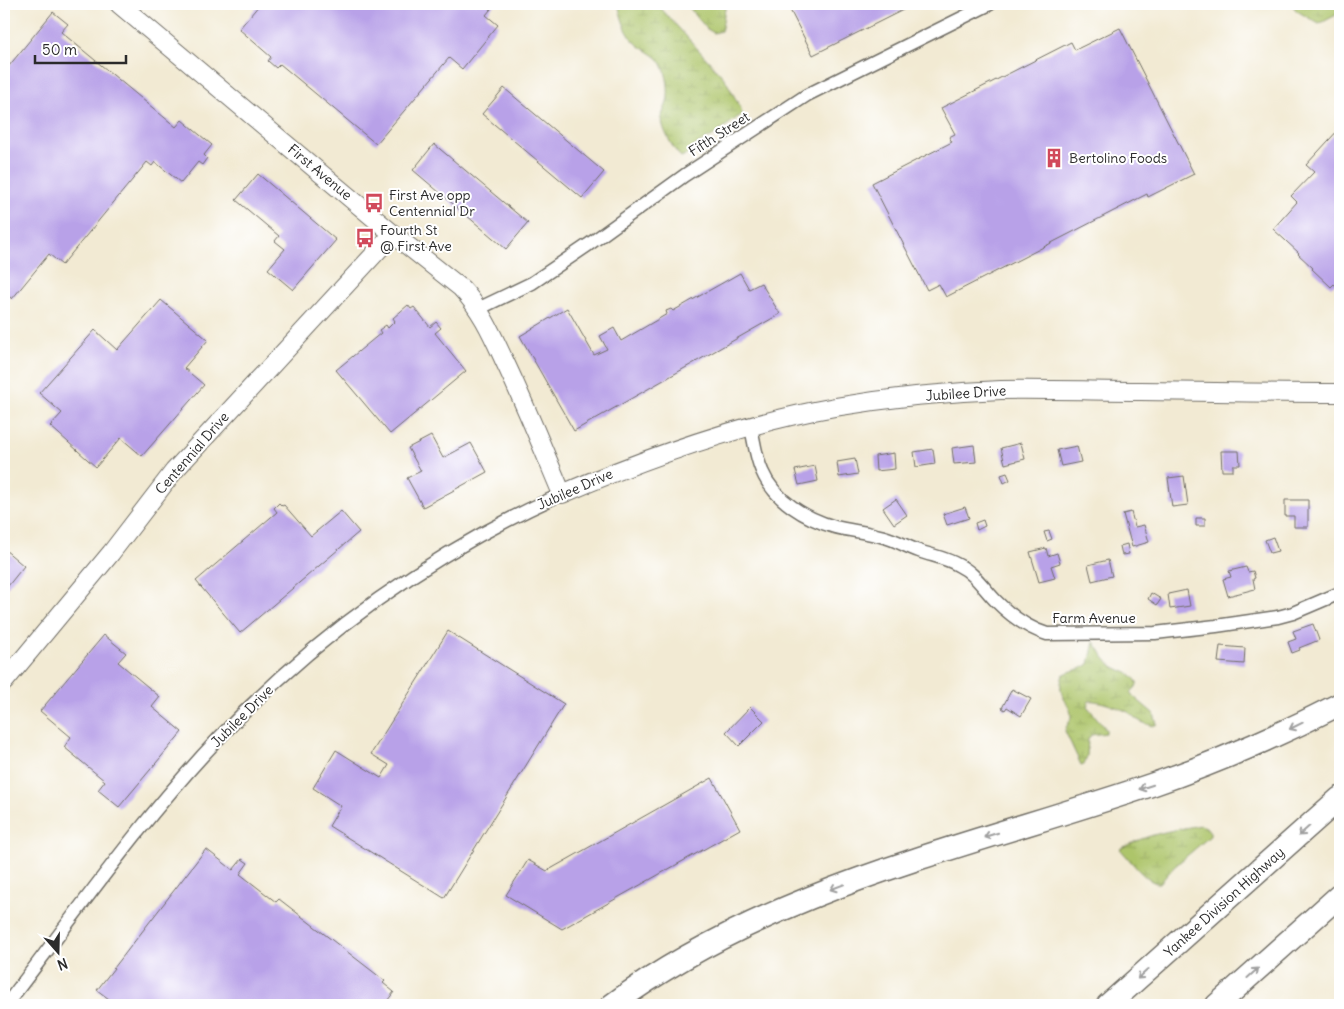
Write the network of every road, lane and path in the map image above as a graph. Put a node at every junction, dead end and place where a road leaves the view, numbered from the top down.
1 (119, 4) edge
2 (990, 4) edge
3 (393, 234) junction
4 (478, 308) junction
5 (1340, 393) edge
6 (751, 427) junction
7 (562, 494) junction
8 (1340, 593) edge
9 (4, 682) edge
10 (1340, 704) edge
11 (1340, 798) edge
12 (1340, 895) edge
13 (6, 1005) edge
14 (612, 1005) edge
15 (1108, 1005) edge
16 (1217, 1005) edge

1 - 3 street, First Avenue
2 - 4 street, Fifth Street
3 - 4 street, First Avenue
3 - 9 street, Centennial Drive
4 - 7 street, First Avenue
5 - 6 street, Jubilee Drive
6 - 7 street, Jubilee Drive
6 - 8 street, Farm Avenue
7 - 13 street, Jubilee Drive
10 -> 14 highway
11 -> 15 highway, Yankee Division Highway
16 -> 12 highway

